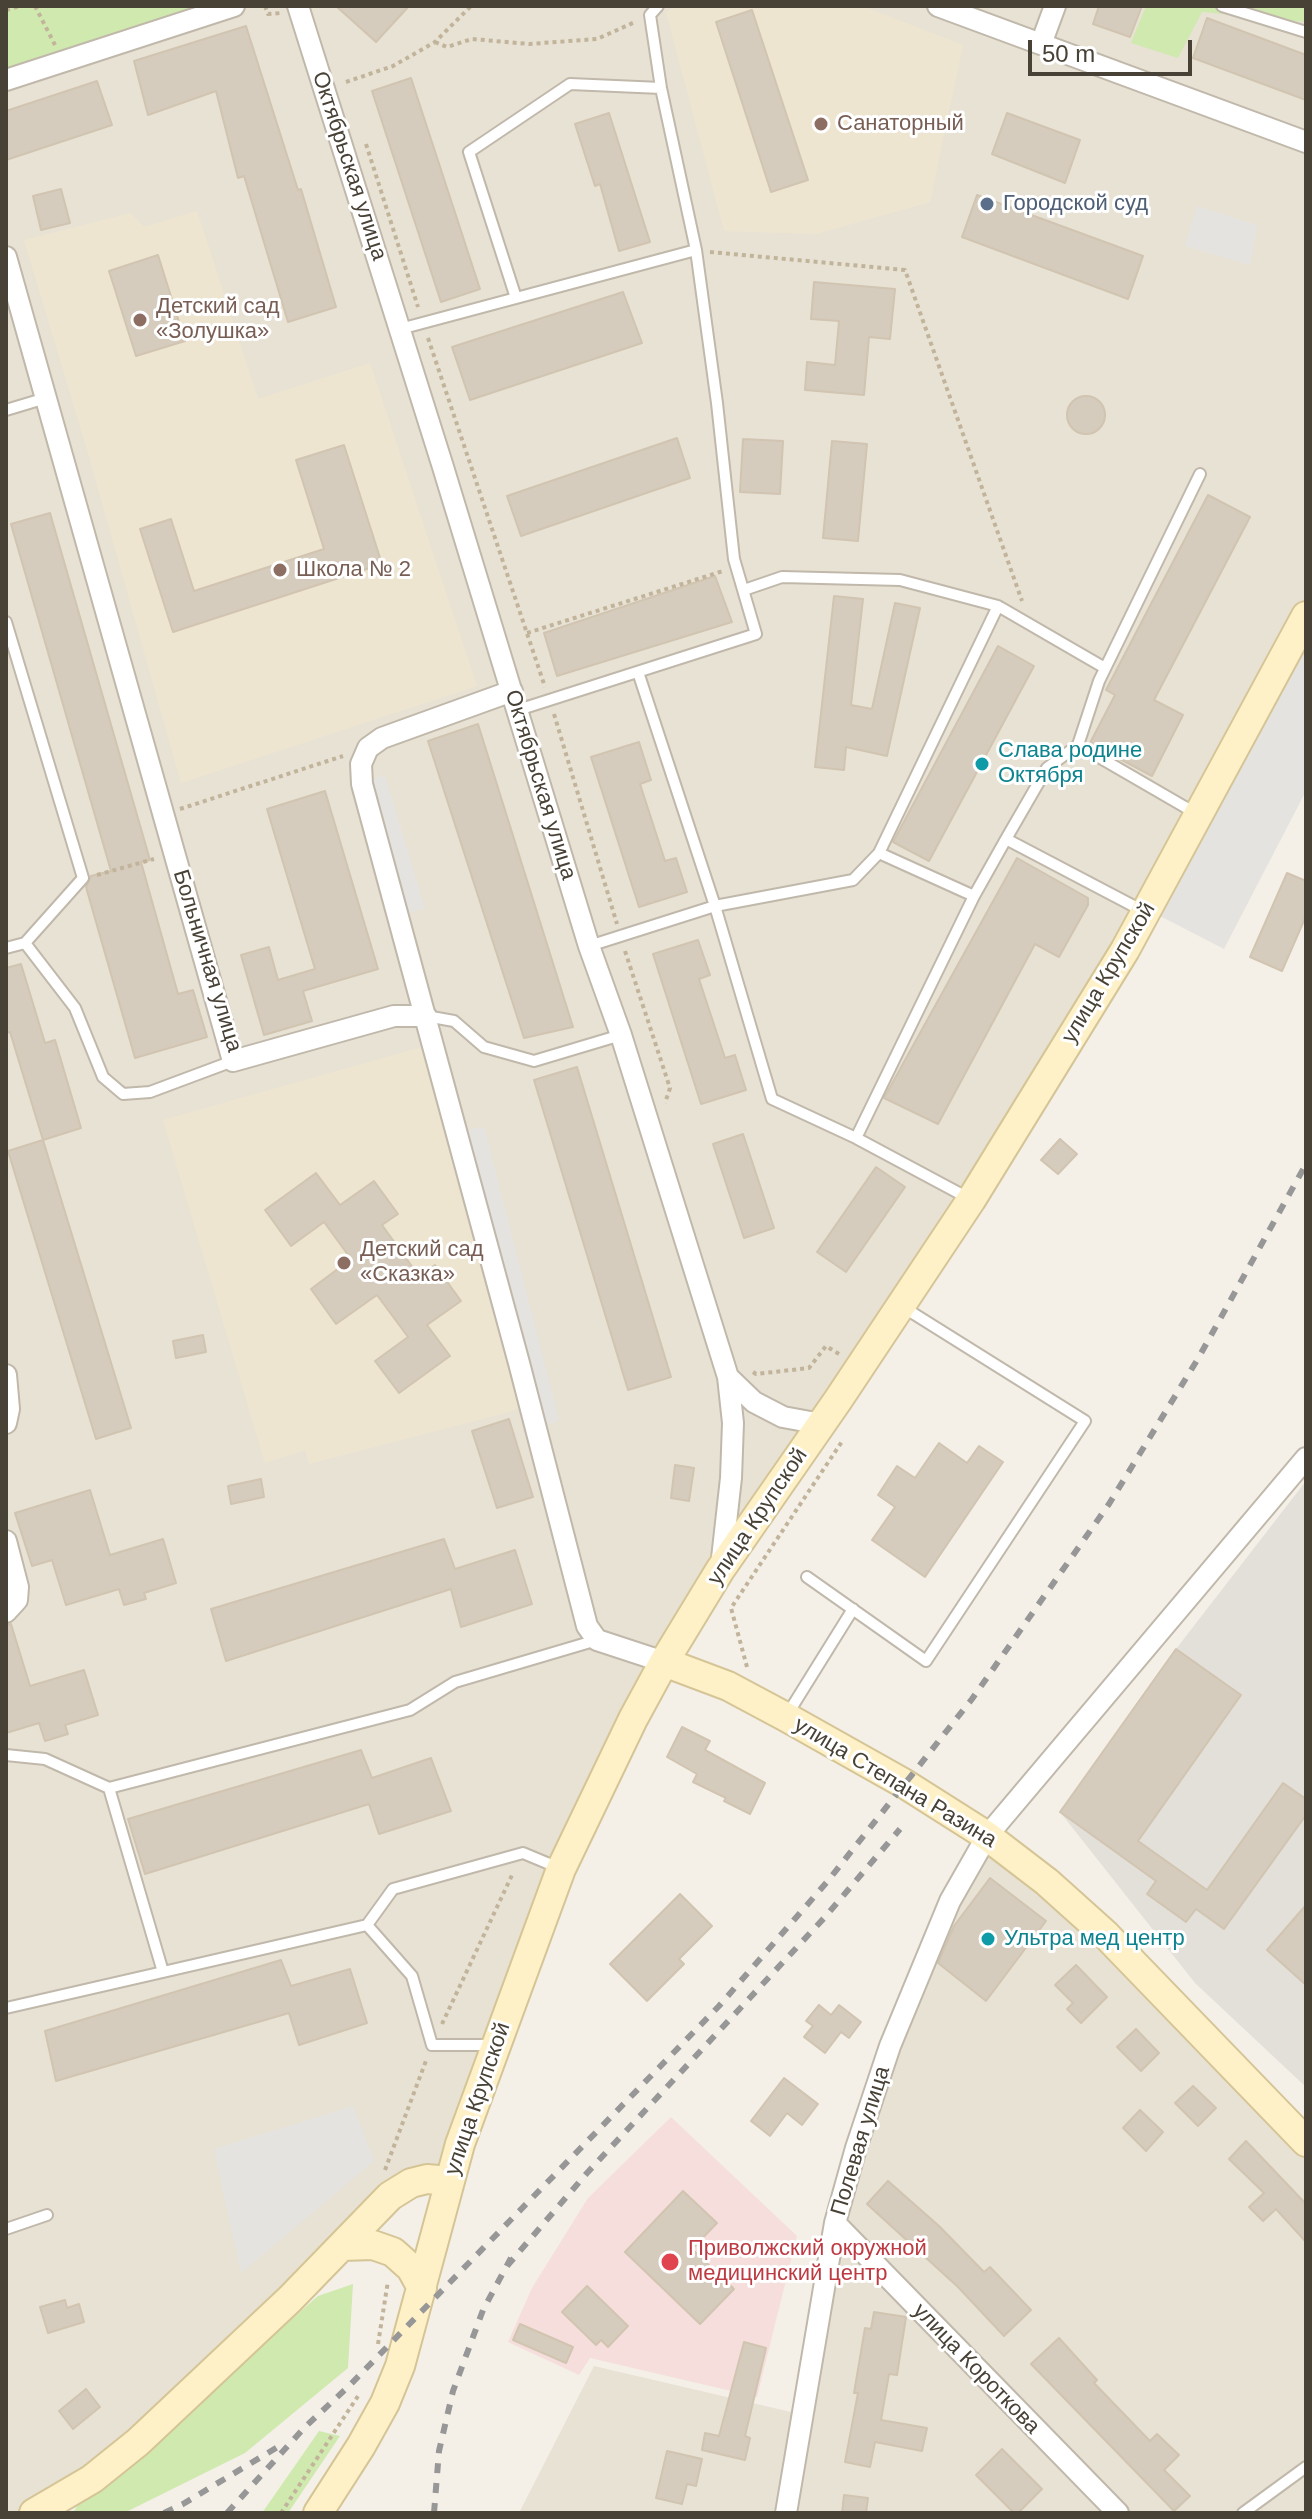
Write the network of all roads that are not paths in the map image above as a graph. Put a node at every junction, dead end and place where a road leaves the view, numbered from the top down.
1 (234, 6) edge
2 (938, 6) edge
3 (1055, 6) edge
4 (1222, 6) edge
5 (299, 9) edge
6 (654, 10) edge
7 (1306, 32) edge
8 (1041, 44) junction
9 (6, 80) edge
10 (661, 88) junction
11 (1306, 142) edge
12 (696, 250) junction
13 (6, 257) edge
14 (516, 298) junction
15 (400, 329) junction
16 (46, 398) junction
17 (6, 410) edge
18 (1200, 474) dead end
19 (744, 590) junction
20 (998, 606) junction
21 (1306, 616) edge
22 (6, 622) edge
23 (1105, 668) junction
24 (638, 672) junction
25 (515, 701) junction
26 (1078, 745) junction
27 (1198, 815) junction
28 (1006, 839) junction
29 (879, 853) junction
30 (974, 896) junction
31 (715, 906) junction
32 (1146, 912) junction
33 (25, 943) junction
34 (589, 946) junction
35 (6, 948) edge
36 (426, 1016) junction
37 (621, 1035) junction
38 (233, 1061) junction
39 (856, 1138) junction
40 (971, 1200) junction
41 (901, 1306) junction
42 (728, 1377) junction
43 (7, 1386) edge
44 (6, 1423) edge
45 (834, 1430) junction
46 (1306, 1458) edge
47 (6, 1541) edge
48 (720, 1570) junction
49 (807, 1577) dead end
50 (853, 1609) junction
51 (6, 1612) edge
52 (597, 1640) junction
53 (664, 1662) junction
54 (786, 1717) junction
55 (6, 1755) edge
56 (109, 1788) junction
57 (987, 1836) junction
58 (561, 1869) junction
59 (367, 1925) junction
60 (163, 1972) junction
61 (6, 2008) edge
62 (496, 2045) junction
63 (1306, 2142) edge
64 (449, 2181) junction
65 (47, 2215) dead end
66 (835, 2223) junction
67 (6, 2229) edge
68 (343, 2246) junction
69 (422, 2288) junction
70 (1306, 2467) edge
71 (34, 2513) edge
72 (318, 2513) edge
73 (786, 2513) edge
74 (1118, 2513) edge
75 (1243, 2513) edge

1 - 9 street
2 - 8 street
3 - 8 street
4 - 7 lane
5 - 15 street, Октябрьская улица
6 - 10 lane
8 - 11 street
10 - 12 lane
10 - 14 lane
12 - 14 lane
12 - 19 lane
13 - 16 street, Больничная улица
14 - 15 lane
15 - 25 street, Октябрьская улица
16 - 17 lane
16 - 38 street, Больничная улица
18 - 23 lane
19 - 20 lane
19 - 24 lane
20 - 23 lane
20 - 29 lane
21 - 27 street, улица Крупской
22 - 33 lane
23 - 26 lane
24 - 25 lane
24 - 31 lane
25 - 34 street, Октябрьская улица
25 - 36 street
26 - 27 lane
26 - 28 lane
27 - 32 street, улица Крупской
28 - 30 lane
28 - 32 lane
29 - 30 lane
29 - 31 lane
30 - 39 lane
31 - 34 lane
31 - 39 lane
32 - 40 street, улица Крупской
33 - 35 lane
33 - 38 lane
34 - 37 street, Октябрьская улица
36 - 37 lane
36 - 38 street, Больничная улица
36 - 52 street
37 - 42 street, Октябрьская улица
39 - 40 lane
40 - 41 street, улица Крупской
41 - 45 street, улица Крупской
41 - 50 lane
42 - 45 street
42 - 48 street, Октябрьская улица
43 - 44 street
45 - 48 street, улица Крупской
46 - 57 street, Полевая улица
47 - 51 street
48 - 53 street, улица Крупской
49 - 50 lane
50 - 54 lane
52 - 53 street
52 - 56 lane
53 - 54 street, улица Степана Разина
53 - 58 street, улица Крупской
54 - 57 street, улица Степана Разина
55 - 56 lane
56 - 60 lane
57 - 63 street, улица Степана Разина
57 - 66 street, Полевая улица
58 - 59 lane
58 - 62 street, улица Крупской
59 - 60 lane
59 - 62 lane
60 - 61 lane
62 - 64 street, улица Крупской
64 - 68 street
64 - 69 street, улица Крупской
65 - 67 lane
66 - 73 street, Полевая улица
66 - 74 street, улица Короткова
68 - 69 street
68 - 71 street
69 - 72 street, улица Крупской
70 - 75 lane

